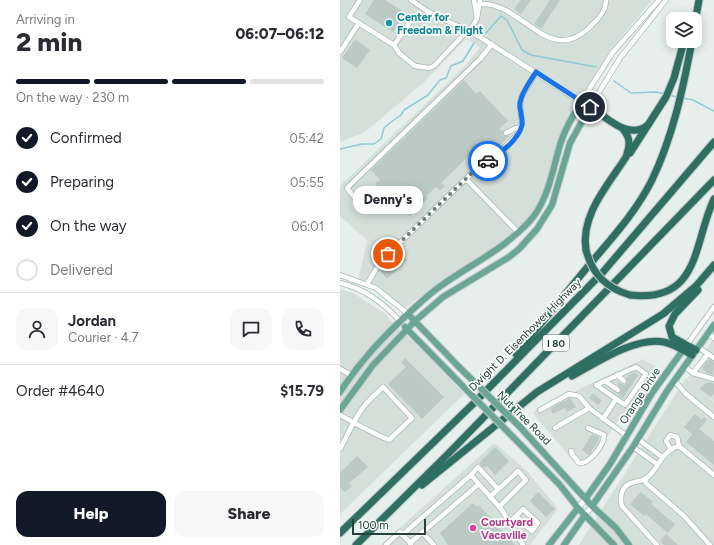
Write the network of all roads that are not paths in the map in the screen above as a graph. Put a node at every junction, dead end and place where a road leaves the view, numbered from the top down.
1 (360, 0) edge
2 (411, 0) edge
3 (474, 0) edge
4 (606, 0) edge
5 (659, 0) edge
6 (666, 0) edge
7 (698, 0) edge
8 (480, 2) edge
9 (694, 12) edge
10 (696, 12) edge
11 (477, 18) junction
12 (410, 22) dead end
13 (360, 23) junction
14 (469, 31) junction
15 (492, 44) junction
16 (394, 45) junction
17 (682, 48) edge
18 (691, 48) edge
19 (340, 52) edge
20 (536, 72) junction
21 (581, 102) junction
22 (590, 107) junction
23 (648, 125) junction
24 (520, 128) junction
25 (623, 129) junction
26 (506, 133) tunnel mouth
27 (714, 142) edge
28 (492, 146) tunnel mouth
29 (626, 157) junction
30 (488, 161) junction
31 (466, 179) junction
32 (714, 180) edge
33 (362, 199) dead end
34 (714, 199) edge
35 (518, 232) junction
36 (714, 265) edge
37 (714, 271) edge
38 (340, 275) edge
39 (340, 283) edge
40 (367, 284) junction
41 (714, 306) edge
42 (408, 314) junction
43 (415, 321) junction
44 (400, 322) junction
45 (714, 325) edge
46 (407, 329) junction
47 (708, 333) junction
48 (714, 338) edge
49 (684, 348) junction
50 (695, 350) junction
51 (708, 354) junction
52 (714, 358) edge
53 (684, 366) junction
54 (340, 369) edge
55 (693, 373) junction
56 (351, 375) junction
57 (617, 375) junction
58 (714, 379) edge
59 (635, 380) tunnel mouth
60 (674, 380) junction
61 (605, 381) junction
62 (624, 381) tunnel mouth
63 (640, 384) junction
64 (631, 386) tunnel mouth
65 (636, 389) junction
66 (618, 390) tunnel mouth
67 (340, 392) edge
68 (537, 392) junction
69 (652, 393) junction
70 (625, 395) tunnel mouth
71 (630, 398) junction
72 (616, 399) junction
73 (474, 403) junction
74 (589, 408) junction
75 (340, 410) edge
76 (540, 410) dead end
77 (340, 415) edge
78 (714, 418) edge
79 (602, 419) junction
80 (354, 422) junction
81 (556, 428) dead end
82 (588, 428) dead end
83 (627, 436) junction
84 (638, 439) junction
85 (679, 446) junction
86 (633, 447) junction
87 (340, 449) edge
88 (671, 450) junction
89 (572, 451) dead end
90 (662, 457) junction
91 (657, 464) junction
92 (471, 475) junction
93 (714, 475) edge
94 (644, 479) junction
95 (479, 484) junction
96 (498, 489) junction
97 (490, 497) junction
98 (586, 498) junction
99 (397, 505) junction
100 (592, 506) junction
101 (499, 507) junction
102 (578, 508) junction
103 (586, 515) junction
104 (516, 516) junction
105 (509, 523) junction
106 (422, 532) junction
107 (340, 533) edge
108 (402, 535) junction
109 (411, 544) edge
110 (356, 545) edge
111 (386, 545) edge
112 (434, 545) edge
113 (523, 545) edge
114 (549, 545) edge
115 (564, 545) edge
116 (614, 545) edge
117 (629, 545) edge
118 (657, 545) edge
119 (710, 545) edge

1 - 13 street
2 - 14 street
3 - 11 street
4 - 8 street
5 - 21 street
6 - 22 street
7 - 9 highway
7 - 10 highway
8 - 11 street
11 - 14 street
12 - 16 street
13 - 16 street
13 - 19 street
14 - 15 street
14 - 16 street
15 - 20 street
15 - 33 street
17 - 23 highway
18 - 73 highway
20 - 21 street
20 - 24 street
21 - 22 main road
21 - 35 main road
22 - 25 highway
22 - 43 main road
23 - 25 highway
23 - 29 highway
24 - 26 street
24 - 30 street
25 - 29 highway
27 - 73 highway, Dwight D. Eisenhower Highway / I 80
28 - 30 street
29 - 34 highway, bridge
30 - 31 street
31 - 35 street
31 - 40 street
32 - 99 highway, I 80
35 - 42 main road
36 - 68 highway
37 - 49 highway
38 - 40 street, Nut Tree Road
39 - 44 street, Nut Tree Road
40 - 42 street, Nut Tree Road
41 - 49 street, Orange Drive
42 - 43 main road, Nut Tree Road
42 - 44 main road
43 - 46 main road
43 - 98 main road, Nut Tree Road, bridge
44 - 46 main road, Nut Tree Road
44 - 56 main road
45 - 47 main road, Orange Drive
46 - 75 main road
46 - 102 main road, Nut Tree Road, bridge
47 - 48 street
47 - 50 main road, Orange Drive
49 - 50 highway
49 - 68 highway
49 - 69 main road, Orange Drive
50 - 51 street
50 - 53 main road, Orange Drive
51 - 52 street
51 - 55 street
53 - 55 street
53 - 60 main road, Orange Drive
54 - 56 street
55 - 58 street
56 - 67 main road
57 - 61 street
57 - 62 street
57 - 63 street
59 - 63 street
60 - 78 street
60 - 84 main road, Orange Drive
61 - 66 street
61 - 72 street
63 - 65 street
63 - 69 street
64 - 65 street
65 - 71 street
68 - 99 highway
69 - 83 main road, Orange Drive
70 - 71 street
71 - 72 street
72 - 79 street
73 - 107 highway, Dwight D. Eisenhower Highway / I 80
74 - 76 street
74 - 79 street
74 - 81 street
77 - 80 street
79 - 83 street
80 - 80 street
80 - 87 street
82 - 89 street
83 - 98 main road, Orange Drive
84 - 86 main road, Orange Drive
84 - 90 street
85 - 88 street
85 - 88 street
85 - 93 street
86 - 91 street
86 - 100 main road, Orange Drive
88 - 90 street
90 - 91 street
91 - 94 street
92 - 95 street
92 - 96 street
92 - 108 street
94 - 118 street
94 - 119 street
95 - 97 street
95 - 106 street
96 - 97 street
96 - 101 street
97 - 101 street
98 - 100 main road, Nut Tree Road
98 - 102 street
99 - 110 highway, I 80
100 - 103 street
100 - 117 main road, Nut Tree Road
101 - 105 street
102 - 103 main road, Nut Tree Road
102 - 114 main road
103 - 115 main road
103 - 116 main road, Nut Tree Road
104 - 104 street
104 - 105 street
105 - 113 street
106 - 109 street
106 - 112 street
108 - 109 street
108 - 111 street

